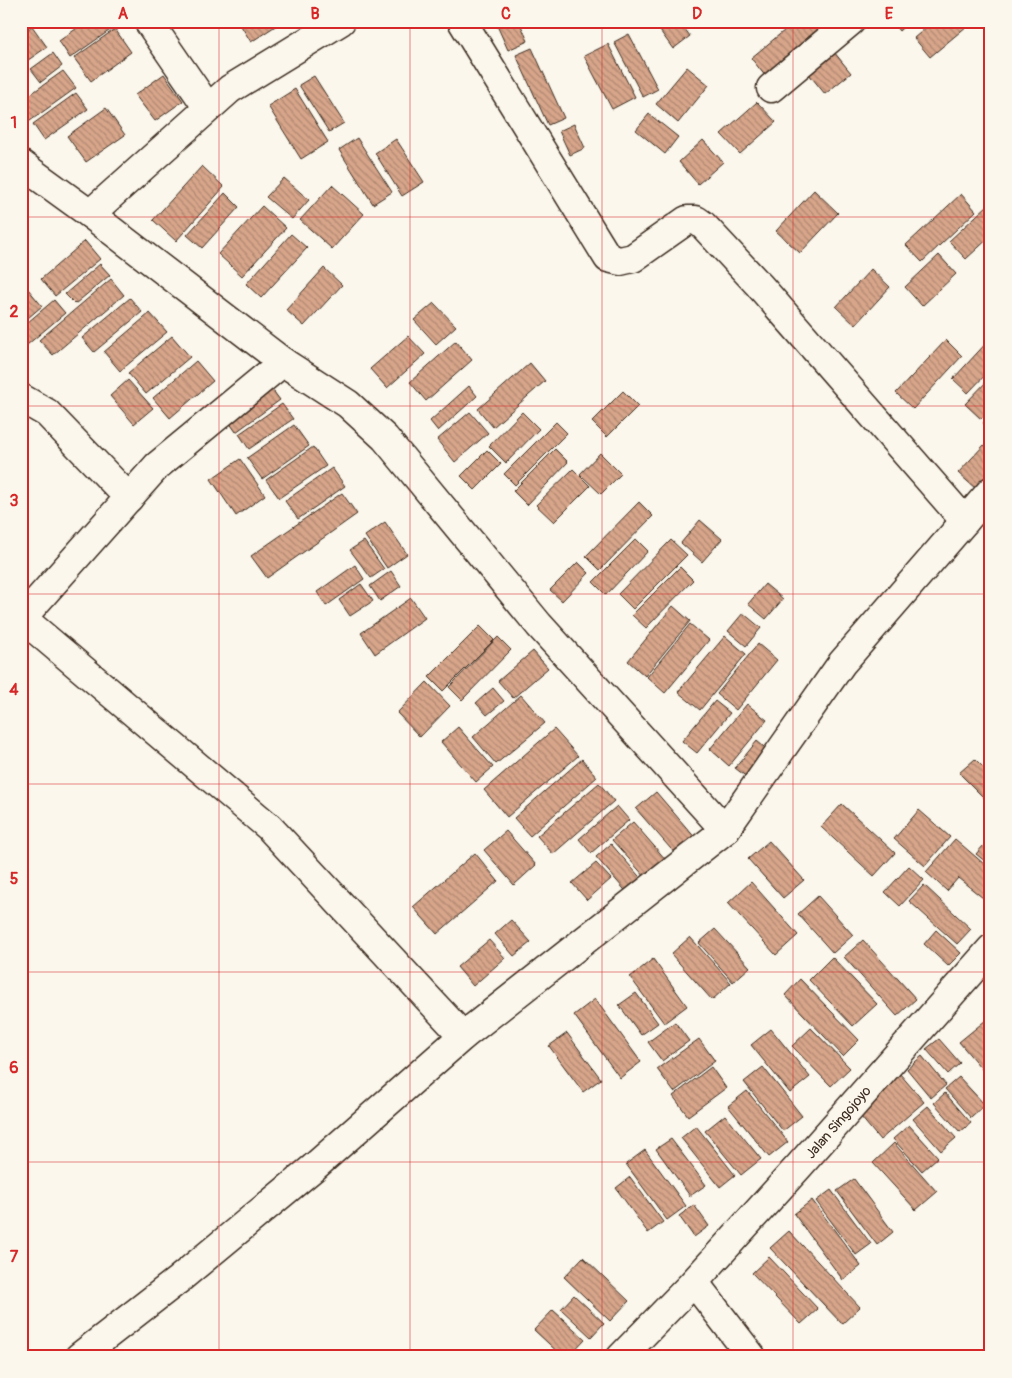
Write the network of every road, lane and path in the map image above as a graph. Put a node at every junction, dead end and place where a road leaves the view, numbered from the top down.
1 (148, 21) edge
2 (342, 21) edge
3 (462, 21) edge
4 (851, 21) edge
5 (772, 88) dead end
6 (208, 108) junction
7 (21, 164) edge
8 (90, 214) junction
9 (283, 362) junction
10 (21, 398) edge
11 (991, 491) edge
12 (129, 498) junction
13 (965, 521) junction
14 (22, 617) edge
15 (725, 830) junction
16 (991, 949) edge
17 (463, 1036) junction
18 (681, 1294) junction
19 (79, 1357) edge
20 (620, 1357) edge
21 (752, 1357) edge

1 - 6 street
2 - 6 street
3 - 13 street
4 - 5 street
6 - 8 street
7 - 8 street
8 - 9 street
9 - 12 street
9 - 15 street
10 - 12 street
11 - 13 street
12 - 14 street
13 - 15 street
14 - 17 street
15 - 17 street
16 - 18 street, Jalan Singojoyo
17 - 19 street
18 - 20 street, Jalan Singojoyo
18 - 21 street

